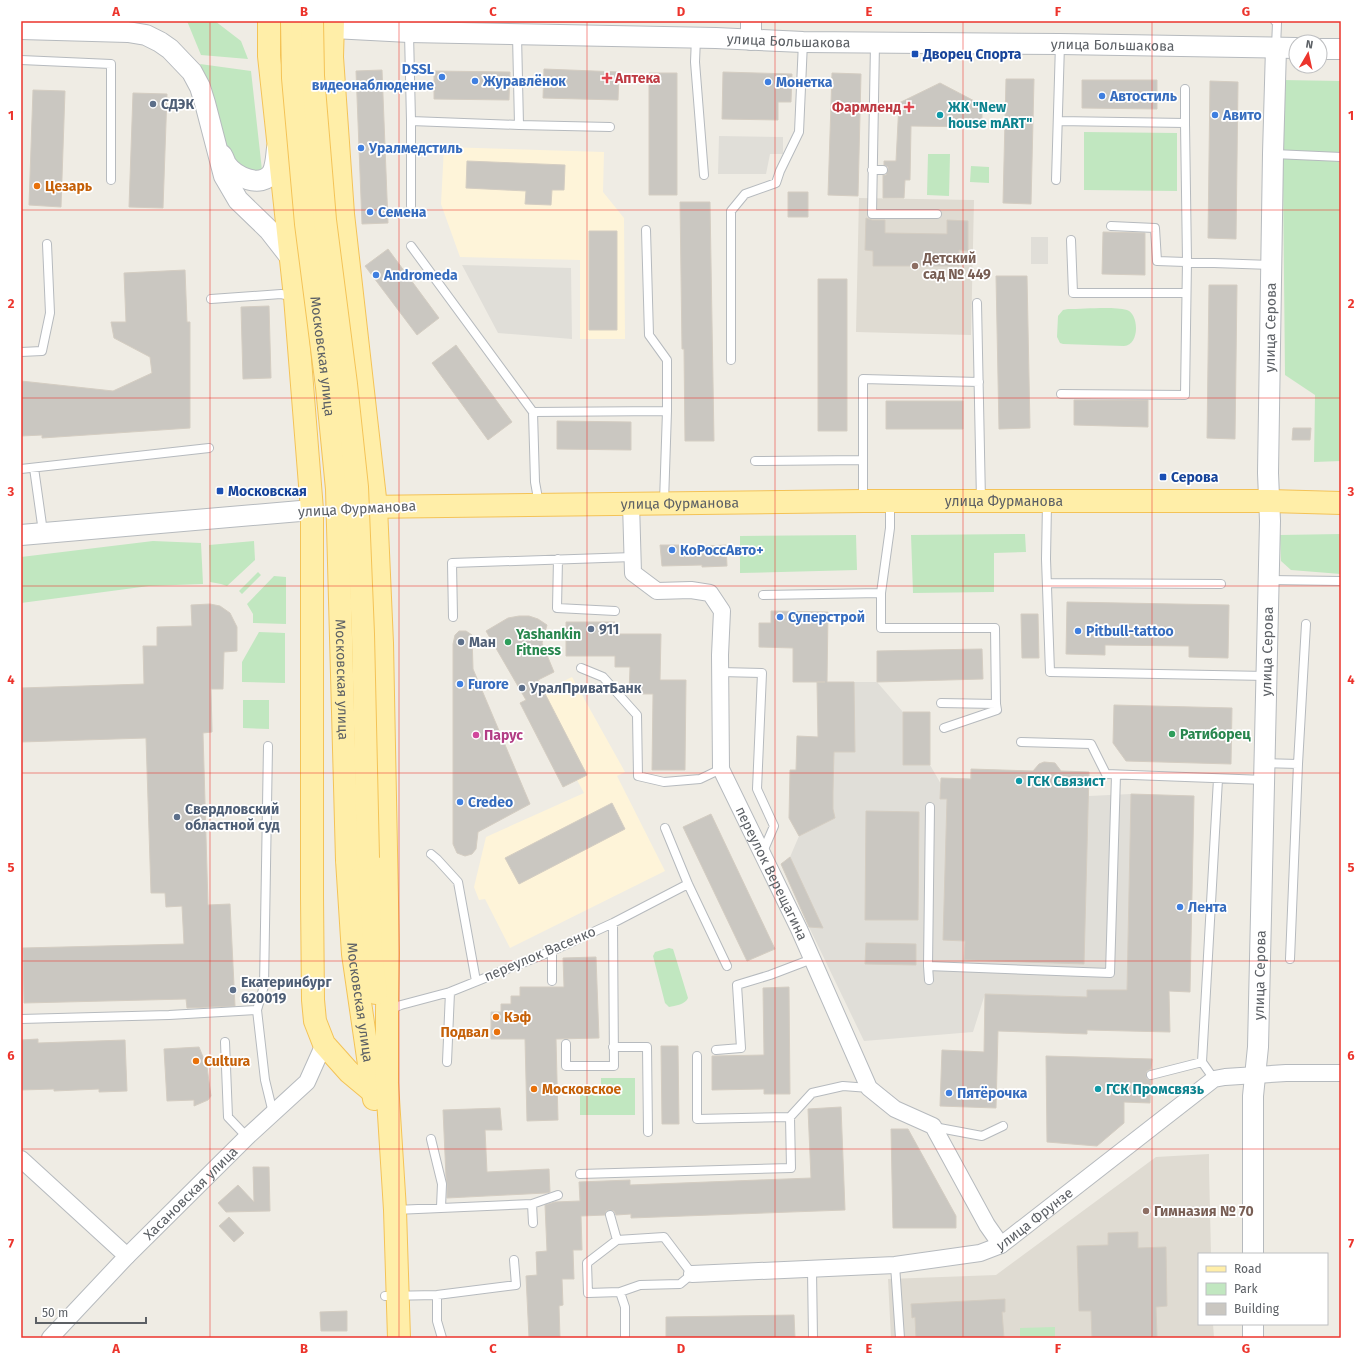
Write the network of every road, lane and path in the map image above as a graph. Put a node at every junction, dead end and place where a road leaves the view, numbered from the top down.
1 (269, 21) edge
2 (283, 21) edge
3 (292, 21) edge
4 (312, 21) edge
5 (1275, 21) edge
6 (333, 25) edge
7 (21, 29) edge
8 (751, 30) edge
9 (409, 32) junction
10 (517, 35) junction
11 (696, 38) junction
12 (803, 42) junction
13 (875, 42) junction
14 (1060, 44) junction
15 (1276, 48) junction
16 (1288, 48) edge
17 (1328, 49) edge
18 (1341, 49) edge
19 (21, 60) edge
20 (1185, 89) dead end
21 (411, 121) junction
22 (1058, 121) junction
23 (1185, 123) junction
24 (519, 125) junction
25 (610, 127) dead end
26 (215, 141) junction
27 (278, 142) junction
28 (1273, 154) junction
29 (1341, 157) edge
30 (872, 170) junction
31 (884, 170) dead end
32 (704, 175) dead end
33 (111, 180) dead end
34 (1056, 180) dead end
35 (412, 206) dead end
36 (937, 214) dead end
37 (1111, 226) dead end
38 (646, 230) dead end
39 (1071, 240) dead end
40 (47, 244) dead end
41 (411, 246) dead end
42 (290, 257) junction
43 (1187, 262) junction
44 (1272, 266) junction
45 (1186, 293) junction
46 (295, 297) junction
47 (211, 299) dead end
48 (977, 303) dead end
49 (21, 352) edge
50 (731, 360) dead end
51 (979, 382) junction
52 (1061, 394) dead end
53 (667, 411) junction
54 (533, 412) junction
55 (209, 448) dead end
56 (863, 460) junction
57 (755, 461) dead end
58 (34, 468) junction
59 (21, 469) edge
60 (863, 501) junction
61 (981, 501) junction
62 (1269, 501) junction
63 (890, 502) junction
64 (1047, 502) junction
65 (631, 503) junction
66 (664, 503) junction
67 (1341, 503) edge
68 (539, 504) junction
69 (376, 507) junction
70 (312, 510) junction
71 (44, 533) junction
72 (21, 535) edge
73 (633, 557) junction
74 (558, 559) junction
75 (1268, 580) junction
76 (1341, 581) edge
77 (1047, 583) junction
78 (1221, 584) dead end
79 (881, 593) junction
80 (763, 596) dead end
81 (615, 610) dead end
82 (454, 617) dead end
83 (1306, 624) dead end
84 (581, 668) dead end
85 (720, 672) junction
86 (1267, 676) junction
87 (941, 703) dead end
88 (996, 704) junction
89 (944, 728) dead end
90 (1021, 742) dead end
91 (268, 746) dead end
92 (1298, 764) junction
93 (721, 769) junction
94 (1265, 772) junction
95 (1116, 774) junction
96 (1218, 778) junction
97 (930, 807) dead end
98 (666, 828) dead end
99 (431, 854) dead end
100 (762, 854) junction
101 (357, 859) junction
102 (688, 884) junction
103 (613, 923) junction
104 (552, 951) junction
105 (812, 958) junction
106 (1290, 958) dead end
107 (727, 966) dead end
108 (928, 966) junction
109 (929, 980) dead end
110 (552, 981) dead end
111 (476, 982) junction
112 (450, 992) junction
113 (258, 1010) junction
114 (386, 1011) junction
115 (21, 1018) edge
116 (225, 1042) dead end
117 (324, 1044) junction
118 (566, 1044) dead end
119 (613, 1047) junction
120 (716, 1050) dead end
121 (697, 1056) dead end
122 (447, 1062) dead end
123 (1202, 1062) junction
124 (1341, 1073) edge
125 (1151, 1075) dead end
126 (1256, 1075) junction
127 (1214, 1079) junction
128 (380, 1086) junction
129 (869, 1088) junction
130 (272, 1113) junction
131 (790, 1117) junction
132 (933, 1126) junction
133 (1003, 1126) dead end
134 (648, 1132) dead end
135 (247, 1137) junction
136 (431, 1139) dead end
137 (21, 1159) edge
138 (580, 1174) dead end
139 (558, 1195) dead end
140 (532, 1204) junction
141 (442, 1207) junction
142 (394, 1210) junction
143 (610, 1215) dead end
144 (533, 1223) dead end
145 (617, 1240) junction
146 (1001, 1245) junction
147 (1253, 1253) edge
148 (127, 1256) junction
149 (514, 1260) dead end
150 (895, 1265) junction
151 (812, 1270) junction
152 (692, 1274) junction
153 (620, 1292) junction
154 (437, 1295) junction
155 (391, 1296) junction
156 (1253, 1325) edge
157 (50, 1338) edge
158 (385, 1338) edge
159 (399, 1338) edge
160 (442, 1338) edge
161 (625, 1338) edge
162 (813, 1338) edge
163 (900, 1338) edge
164 (1253, 1338) edge

1 - 27 main road, Московская улица
2 - 6 street, улица Большакова
3 - 101 main road, Московская улица, bridge
4 - 101 main road, Московская улица, bridge
5 - 15 lane
6 - 9 street, улица Большакова
6 - 69 main road
7 - 26 street
8 - 11 street, улица Большакова
8 - 12 street, улица Большакова
9 - 10 street, улица Большакова
9 - 21 lane
10 - 11 street, улица Большакова
10 - 24 lane
11 - 32 lane
12 - 13 street, улица Большакова
12 - 50 lane
13 - 14 street, улица Большакова
13 - 30 lane
14 - 15 street, улица Большакова
14 - 22 lane
15 - 16 street, улица Большакова
15 - 28 street, улица Серова
17 - 18 street
19 - 33 lane
20 - 23 lane
21 - 24 lane
21 - 35 lane
22 - 23 lane
22 - 34 lane
23 - 43 lane
24 - 25 lane
26 - 27 street
26 - 42 street
27 - 42 main road, Московская улица
28 - 29 lane
28 - 44 street, улица Серова
30 - 31 lane
30 - 36 lane
37 - 43 lane
38 - 53 lane
39 - 45 lane
40 - 49 lane
41 - 54 lane
42 - 46 main road, Московская улица
43 - 44 lane
43 - 45 lane
44 - 62 street, улица Серова
45 - 52 lane
46 - 47 lane
46 - 70 main road, Московская улица
48 - 51 lane
51 - 56 lane
51 - 61 lane
53 - 54 lane
53 - 66 lane
54 - 68 lane
55 - 58 lane
56 - 57 lane
56 - 60 lane
58 - 59 lane
58 - 71 lane
60 - 63 main road, улица Фурманова
60 - 66 main road, улица Фурманова
61 - 63 main road, улица Фурманова
61 - 64 main road, улица Фурманова
62 - 64 main road, улица Фурманова
62 - 67 main road, улица Фурманова
62 - 75 street, улица Серова
63 - 79 lane
64 - 77 lane
65 - 66 main road, улица Фурманова
65 - 68 main road, улица Фурманова
65 - 73 street, переулок Верещагина
68 - 69 main road, улица Фурманова
69 - 70 main road, улица Фурманова
69 - 114 main road
70 - 71 street, улица Фурманова
70 - 117 main road, Московская улица
71 - 72 street, улица Фурманова
73 - 74 lane
73 - 85 street, переулок Верещагина
74 - 81 lane
74 - 82 lane
75 - 76 lane
75 - 86 street, улица Серова
77 - 78 lane
77 - 86 lane
79 - 80 lane
79 - 88 lane
83 - 92 lane
84 - 93 lane
85 - 93 street, переулок Верещагина
85 - 100 lane
86 - 94 street, улица Серова
87 - 88 lane
88 - 89 lane
90 - 95 lane
91 - 113 lane
92 - 94 lane
92 - 106 lane
93 - 100 street, переулок Верещагина
94 - 96 lane
94 - 126 street, улица Серова
95 - 96 lane
95 - 108 lane
96 - 123 lane
97 - 108 lane
98 - 102 lane
99 - 111 lane
100 - 105 street, переулок Верещагина
101 - 128 main road, Московская улица
102 - 103 lane, переулок Васенко
102 - 107 lane
103 - 104 lane, переулок Васенко
103 - 119 lane
104 - 110 lane
104 - 111 lane, переулок Васенко
105 - 120 lane
105 - 129 street, переулок Верещагина
108 - 109 lane
111 - 112 lane, переулок Васенко
112 - 114 lane, переулок Васенко
112 - 122 lane
113 - 115 lane
113 - 130 lane
114 - 128 main road
116 - 135 lane
117 - 128 main road
117 - 130 street, Хасановская улица
118 - 119 lane
119 - 134 lane
121 - 131 lane
123 - 125 lane
123 - 127 lane
124 - 126 street
126 - 127 street
126 - 147 street, улица Серова
127 - 146 street, улица Фрунзе
128 - 142 main road, Московская улица
128 - 155 main road, Московская улица
129 - 131 lane
129 - 132 street, переулок Верещагина
130 - 135 street, Хасановская улица
131 - 138 lane
132 - 133 lane
132 - 146 street
135 - 148 street, Хасановская улица
136 - 141 lane
137 - 148 street
139 - 140 lane
140 - 141 lane
140 - 144 lane
141 - 142 lane
142 - 155 main road, Московская улица
143 - 145 lane
145 - 152 lane
145 - 153 lane
146 - 150 street, улица Фрунзе
148 - 157 street, Хасановская улица
149 - 154 lane
150 - 151 street, улица Фрунзе
150 - 163 lane
151 - 152 street, улица Фрунзе
151 - 162 lane
152 - 153 lane
153 - 161 lane
154 - 155 lane
154 - 160 lane
155 - 158 main road, Московская улица
155 - 159 main road, Московская улица
156 - 164 street

